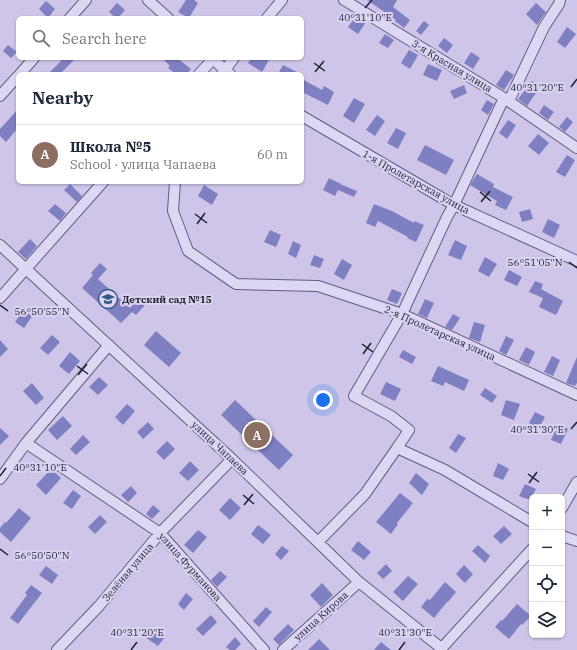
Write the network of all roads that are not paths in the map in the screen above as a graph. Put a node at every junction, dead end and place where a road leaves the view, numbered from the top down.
1 (86, 0) edge
2 (148, 0) edge
3 (282, 0) edge
4 (344, 0) edge
5 (560, 0) edge
6 (72, 16) edge
7 (166, 16) edge
8 (269, 16) edge
9 (32, 60) edge
10 (211, 60) edge
11 (215, 60) edge
12 (233, 60) edge
13 (22, 72) edge
14 (202, 72) edge
15 (224, 72) edge
16 (226, 72) edge
17 (16, 78) edge
18 (0, 96) edge
19 (506, 100) junction
20 (304, 117) edge
21 (577, 148) edge
22 (101, 184) edge
23 (175, 184) edge
24 (454, 205) junction
25 (0, 245) edge
26 (577, 261) edge
27 (26, 269) junction
28 (0, 298) edge
29 (402, 314) junction
30 (109, 345) junction
31 (577, 395) edge
32 (26, 443) junction
33 (398, 448) junction
34 (232, 459) junction
35 (0, 479) edge
36 (577, 482) edge
37 (565, 503) edge
38 (529, 520) edge
39 (160, 533) junction
40 (565, 537) edge
41 (577, 541) edge
42 (318, 542) junction
43 (529, 552) edge
44 (359, 582) junction
45 (441, 649) edge
46 (57, 650) edge
47 (264, 650) edge
48 (283, 650) edge

1 - 6 street
2 - 7 street
3 - 8 street
4 - 19 street, 3-я Красная улица
5 - 19 street
9 - 13 street
10 - 14 street
11 - 15 street
12 - 16 street
17 - 18 street
19 - 21 street, 3-я Красная улица
19 - 24 street
20 - 24 street, 1-я Пролетарская улица
22 - 27 street
23 - 29 street, 2-я Пролетарская улица
24 - 26 street, 1-я Пролетарская улица
24 - 29 street
25 - 27 street, улица Чапаева
27 - 28 street
27 - 30 street, улица Чапаева
29 - 31 street, 2-я Пролетарская улица
29 - 33 street
30 - 32 street
30 - 34 street, улица Чапаева
32 - 35 street
32 - 39 street, улица Фурманова
33 - 38 street
33 - 42 street
34 - 39 street, Зелёная улица
34 - 42 street, улица Чапаева
36 - 37 street
39 - 46 street, Зелёная улица
39 - 47 street, улица Фурманова
40 - 41 street
42 - 44 street, улица Чапаева
43 - 45 street
44 - 45 street, улица Чапаева
44 - 48 street, улица Кирова

